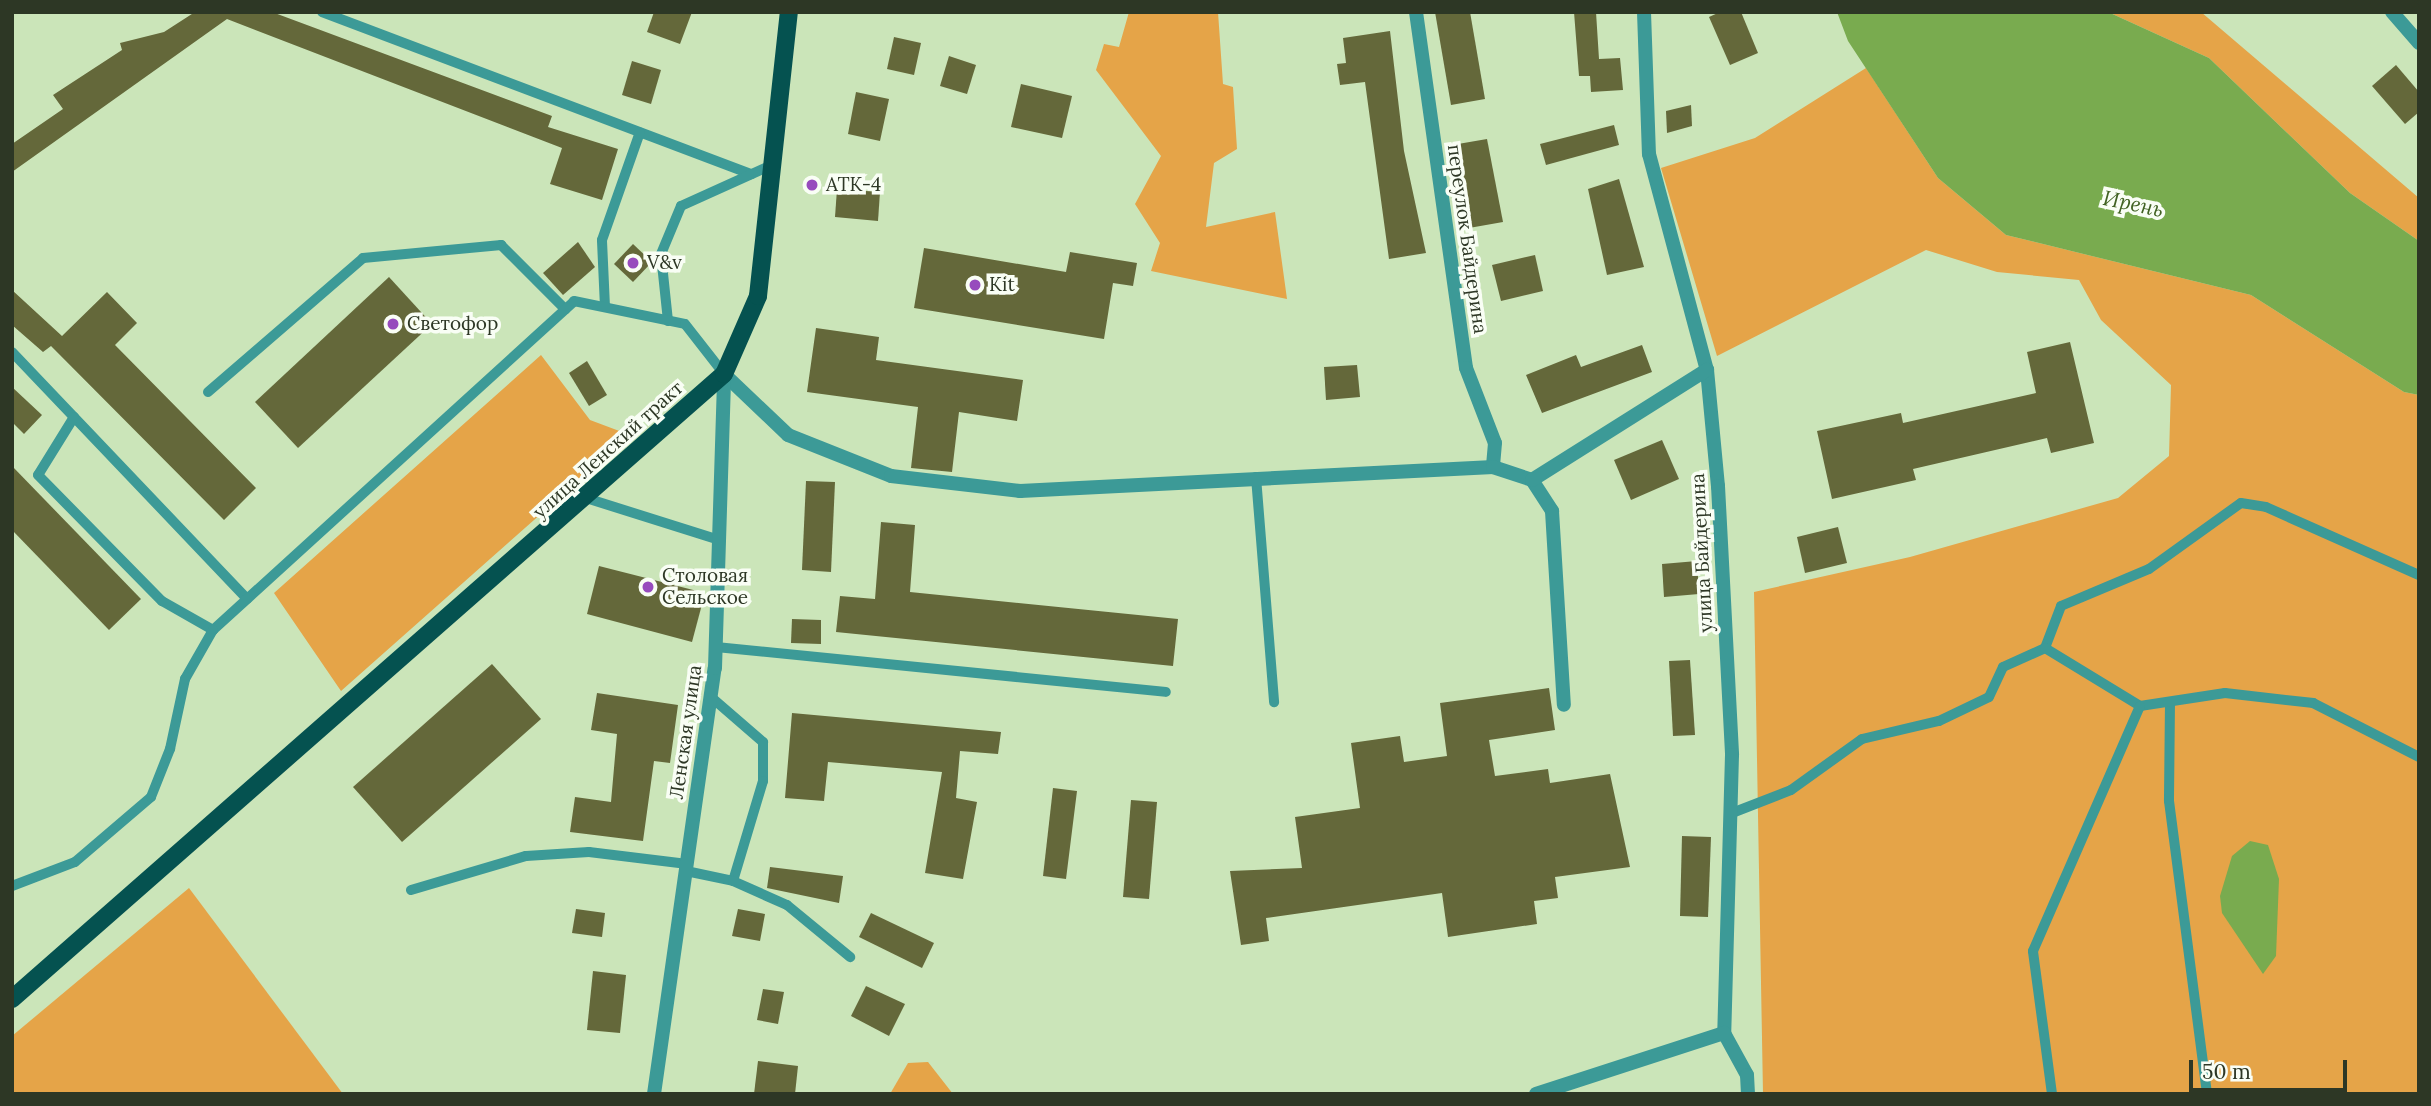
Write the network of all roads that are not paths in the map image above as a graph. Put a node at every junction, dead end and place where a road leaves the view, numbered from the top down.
1 (322, 12) edge
2 (789, 12) edge
3 (1416, 12) edge
4 (1644, 12) edge
5 (2392, 12) edge
6 (2419, 43) edge
7 (640, 132) junction
8 (774, 163) junction
9 (751, 174) junction
10 (605, 307) junction
11 (565, 309) junction
12 (668, 321) junction
13 (12, 352) edge
14 (1707, 370) junction
15 (724, 374) junction
16 (208, 392) dead end
17 (74, 417) junction
18 (1493, 467) junction
19 (1256, 477) junction
20 (1532, 480) junction
21 (586, 498) junction
22 (719, 540) junction
23 (2419, 575) edge
24 (247, 599) junction
25 (214, 630) junction
26 (716, 647) junction
27 (2045, 648) junction
28 (1167, 692) dead end
29 (711, 697) junction
30 (1274, 702) dead end
31 (2171, 702) junction
32 (1564, 705) dead end
33 (2140, 706) junction
34 (2419, 757) edge
35 (1732, 813) junction
36 (687, 867) junction
37 (733, 881) junction
38 (12, 886) edge
39 (411, 890) dead end
40 (850, 957) dead end
41 (12, 999) edge
42 (1724, 1033) junction
43 (654, 1094) edge
44 (1536, 1094) edge
45 (1748, 1094) edge
46 (2052, 1094) edge
47 (2207, 1094) edge

1 - 7 lane
2 - 8 main road, улица Ленский тракт
3 - 18 street, переулок Байдерина
4 - 14 street, улица Байдерина
5 - 6 street
7 - 9 lane
7 - 10 lane
8 - 9 lane
8 - 15 main road, улица Ленский тракт
9 - 12 lane
10 - 11 lane
10 - 12 lane
11 - 16 lane
11 - 24 lane
12 - 15 lane
13 - 17 lane
14 - 20 street
14 - 35 street, улица Байдерина
15 - 19 street
15 - 21 main road, улица Ленский тракт
15 - 22 street, Ленская улица
17 - 24 lane
17 - 25 lane
18 - 19 street
18 - 20 street
19 - 30 lane
20 - 32 street
21 - 22 lane
21 - 41 main road, улица Ленский тракт
22 - 26 street, Ленская улица
23 - 27 lane
24 - 25 lane
25 - 38 lane
26 - 28 lane
26 - 29 street, Ленская улица
27 - 33 lane
27 - 35 lane
29 - 36 street, Ленская улица
29 - 37 lane
31 - 33 lane
31 - 34 lane
31 - 47 lane
33 - 46 lane
35 - 42 street, улица Байдерина
36 - 37 lane
36 - 39 lane
36 - 43 street, Ленская улица
37 - 40 lane
42 - 44 street
42 - 45 street

